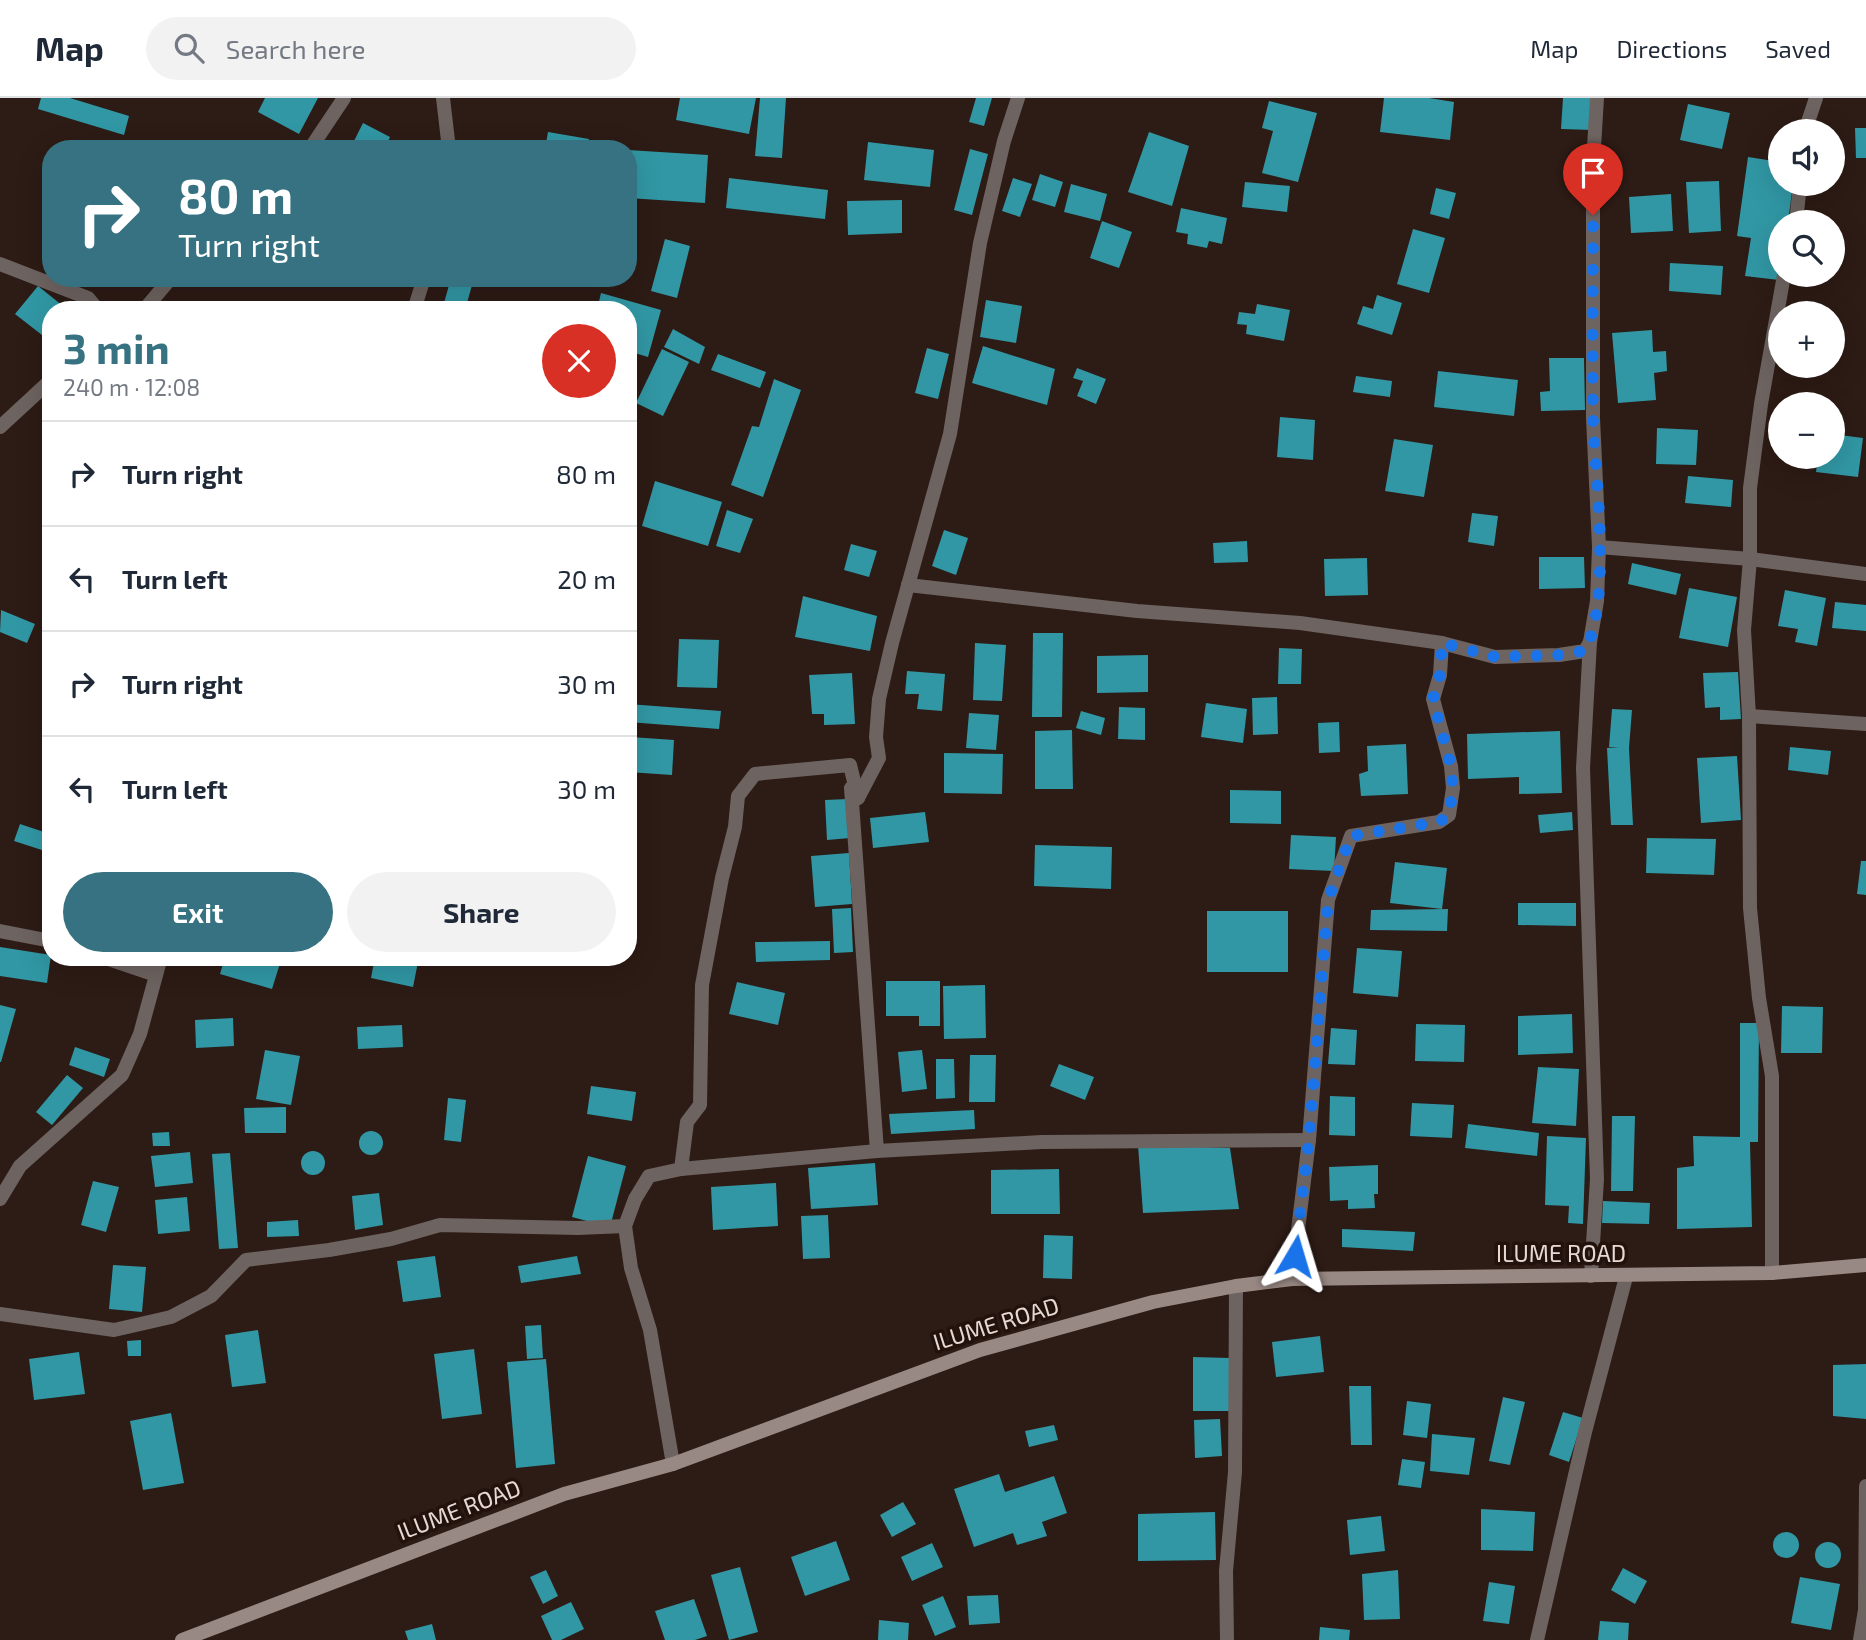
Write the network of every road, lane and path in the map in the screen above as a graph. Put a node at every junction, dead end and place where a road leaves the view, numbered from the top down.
1 (344, 98) edge
2 (443, 98) edge
3 (1018, 98) edge
4 (1597, 98) edge
5 (1816, 98) edge
6 (1809, 119) edge
7 (316, 140) edge
8 (448, 140) edge
9 (0, 264) edge
10 (42, 280) edge
11 (60, 287) edge
12 (163, 287) edge
13 (1782, 287) edge
14 (90, 301) edge
15 (152, 301) edge
16 (42, 388) edge
17 (0, 427) edge
18 (1600, 547) junction
19 (1750, 559) junction
20 (1866, 573) edge
21 (908, 585) junction
22 (1590, 642) junction
23 (1442, 643) junction
24 (1749, 716) junction
25 (1866, 724) edge
26 (850, 765) junction
27 (0, 931) edge
28 (42, 939) edge
29 (130, 966) edge
30 (158, 966) edge
31 (156, 975) junction
32 (1309, 1140) junction
33 (877, 1151) junction
34 (681, 1169) junction
35 (0, 1199) edge
36 (625, 1226) junction
37 (1866, 1265) edge
38 (1772, 1273) junction
39 (1591, 1276) junction
40 (1626, 1277) junction
41 (1292, 1279) junction
42 (1236, 1286) junction
43 (0, 1314) edge
44 (673, 1464) junction
45 (1866, 1486) edge
46 (182, 1640) edge
47 (1227, 1640) edge
48 (1537, 1640) edge
49 (1860, 1640) edge

1 - 7 street
2 - 8 street
3 - 21 street
4 - 18 street
5 - 6 street
9 - 10 street
11 - 14 street
12 - 15 street
13 - 19 street
16 - 17 street
18 - 19 street
18 - 22 street
19 - 20 street
19 - 24 street
21 - 23 street
21 - 26 street
22 - 23 street
22 - 39 street
23 - 32 street
24 - 25 street
24 - 38 street
26 - 33 street
26 - 34 street
27 - 28 street
29 - 31 street
30 - 31 street
31 - 35 street
32 - 33 street
32 - 41 street
33 - 34 street
34 - 36 street
36 - 43 street
36 - 44 street
37 - 38 street, ILUME ROAD
38 - 40 street, ILUME ROAD
39 - 40 street, ILUME ROAD
39 - 41 street, ILUME ROAD
40 - 48 street
41 - 42 street, ILUME ROAD
42 - 44 street, ILUME ROAD
42 - 47 street
44 - 46 street, ILUME ROAD
45 - 49 street

